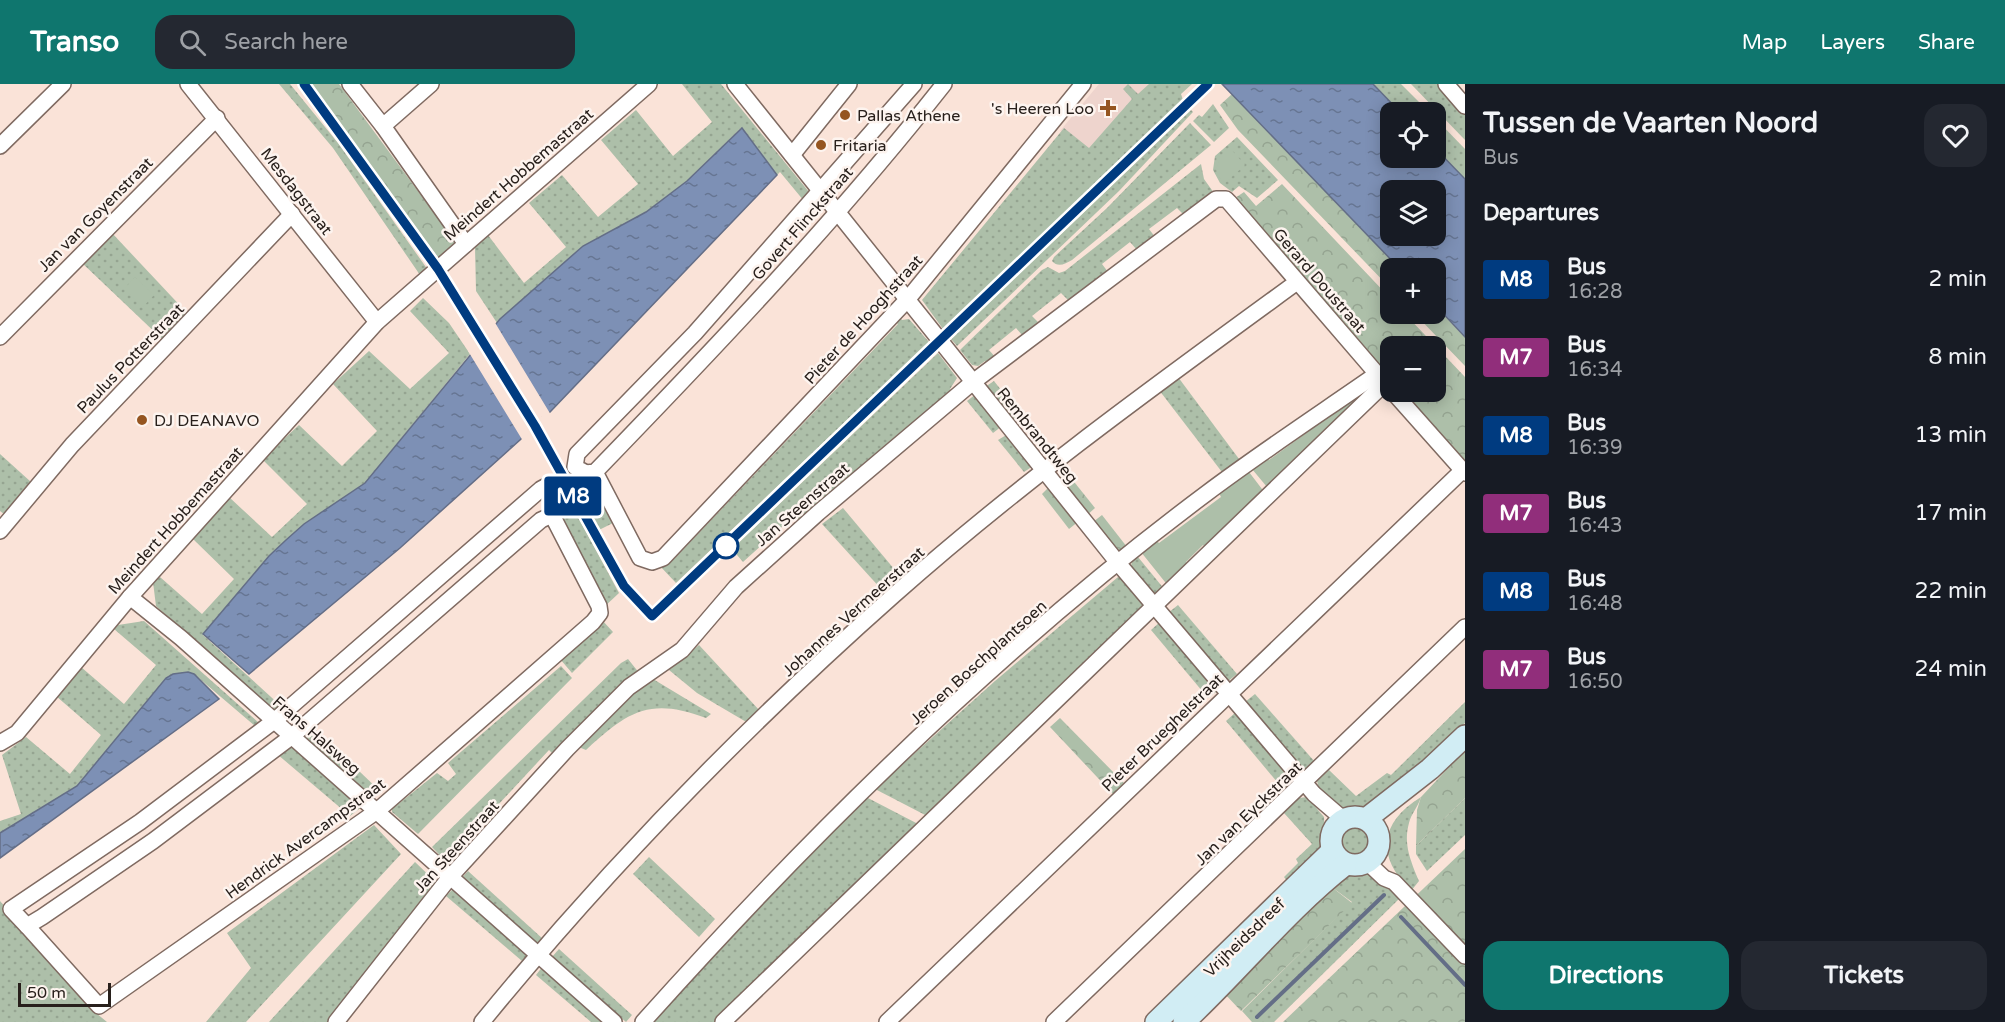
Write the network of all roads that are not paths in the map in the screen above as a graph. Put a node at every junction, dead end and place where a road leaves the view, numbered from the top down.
1 (63, 84) edge
2 (188, 84) edge
3 (350, 84) edge
4 (431, 84) edge
5 (649, 84) edge
6 (735, 84) edge
7 (849, 84) edge
8 (914, 84) edge
9 (1083, 84) edge
10 (1446, 84) edge
11 (940, 86) edge
12 (1465, 106) edge
13 (217, 118) junction
14 (383, 126) junction
15 (0, 146) edge
16 (792, 155) junction
17 (822, 192) junction
18 (1220, 198) joint
19 (836, 212) junction
20 (292, 214) junction
21 (466, 244) junction
22 (1297, 282) junction
23 (907, 300) junction
24 (377, 322) junction
25 (695, 333) junction
26 (0, 337) edge
27 (711, 352) junction
28 (1380, 377) edge
29 (973, 382) junction
30 (1380, 388) edge
31 (1380, 390) edge
32 (1402, 402) edge
33 (1044, 471) junction
34 (1464, 471) edge
35 (595, 472) junction
36 (552, 515) junction
37 (0, 531) edge
38 (652, 562) joint
39 (1119, 563) junction
40 (421, 595) junction
41 (130, 597) junction
42 (1156, 607) junction
43 (436, 613) junction
44 (1465, 627) edge
45 (1229, 692) junction
46 (274, 722) junction
47 (1465, 736) edge
48 (291, 737) junction
49 (0, 743) edge
50 (1306, 783) junction
51 (377, 811) junction
52 (140, 822) junction
53 (1339, 823) junction
54 (1372, 826) junction
55 (153, 841) junction
56 (1355, 858) junction
57 (450, 877) junction
58 (27, 926) junction
59 (538, 953) junction
60 (1465, 956) edge
61 (1196, 997) junction
62 (336, 1022) edge
63 (482, 1022) edge
64 (614, 1022) edge
65 (643, 1022) edge
66 (723, 1022) edge
67 (887, 1022) edge
68 (1054, 1022) edge
69 (1156, 1022) edge
70 (1184, 1022) edge

1 - 15 street
2 - 13 street, Mesdagstraat
3 - 14 street
4 - 14 street
5 - 21 street, Meindert Hobbemastraat
6 - 16 street, Rembrandtweg
7 - 16 street
8 - 17 street, Govert Flinckstraat
9 - 23 street, Pieter de Hooghstraat
10 - 12 street
11 - 19 street, Govert Flinckstraat
13 - 20 street, Mesdagstraat
13 - 26 street, Jan van Goyenstraat
14 - 21 street
16 - 17 street, Rembrandtweg
17 - 19 street, Rembrandtweg
17 - 25 street, Govert Flinckstraat
18 - 22 street, Gerard Doustraat
18 - 29 street, Jan Steenstraat
19 - 23 street, Rembrandtweg
19 - 27 street, Govert Flinckstraat
20 - 24 street, Mesdagstraat
20 - 37 street, Paulus Potterstraat
21 - 24 street, Meindert Hobbemastraat
22 - 28 street, Gerard Doustraat
22 - 33 street, Johannes Vermeerstraat
23 - 29 street, Rembrandtweg
23 - 38 street, Pieter de Hooghstraat
24 - 41 street, Meindert Hobbemastraat
25 - 27 street
25 - 35 street, Govert Flinckstraat
27 - 35 street, Govert Flinckstraat
29 - 33 street, Rembrandtweg
29 - 57 street, Jan Steenstraat
30 - 39 street, Jeroen Boschplantsoen
31 - 42 street
32 - 34 street, Gerard Doustraat
33 - 39 street, Rembrandtweg
33 - 59 street, Johannes Vermeerstraat
34 - 45 street, Pieter Brueghelstraat
35 - 38 street, Govert Flinckstraat
36 - 40 street
36 - 43 street
36 - 51 street, Hendrick Avercampstraat
39 - 42 street, Rembrandtweg
39 - 65 street, Jeroen Boschplantsoen
40 - 43 street
40 - 46 street
41 - 46 street, Frans Halsweg
41 - 49 street, Meindert Hobbemastraat
42 - 45 street, Rembrandtweg
42 - 66 street
43 - 48 street
44 - 50 street, Jan van Eyckstraat
45 - 50 street, Rembrandtweg
45 - 67 street, Pieter Brueghelstraat
46 - 48 street, Frans Halsweg
46 - 52 street
47 - 54 main road
48 - 51 street, Frans Halsweg
48 - 55 street
50 - 53 street, Rembrandtweg
50 - 68 street, Jan van Eyckstraat
51 - 57 street, Frans Halsweg
51 - 58 street, Hendrick Avercampstraat
52 - 55 street
52 - 58 street
53 - 54 main road
53 - 56 main road
54 - 56 main road
55 - 58 street
56 - 60 street
56 - 61 main road, Vrijheidsdreef
57 - 59 street, Frans Halsweg
57 - 62 street, Jan Steenstraat
59 - 63 street, Johannes Vermeerstraat
59 - 64 street, Frans Halsweg
61 - 69 main road, Vrijheidsdreef
61 - 70 main road, Vrijheidsdreef

